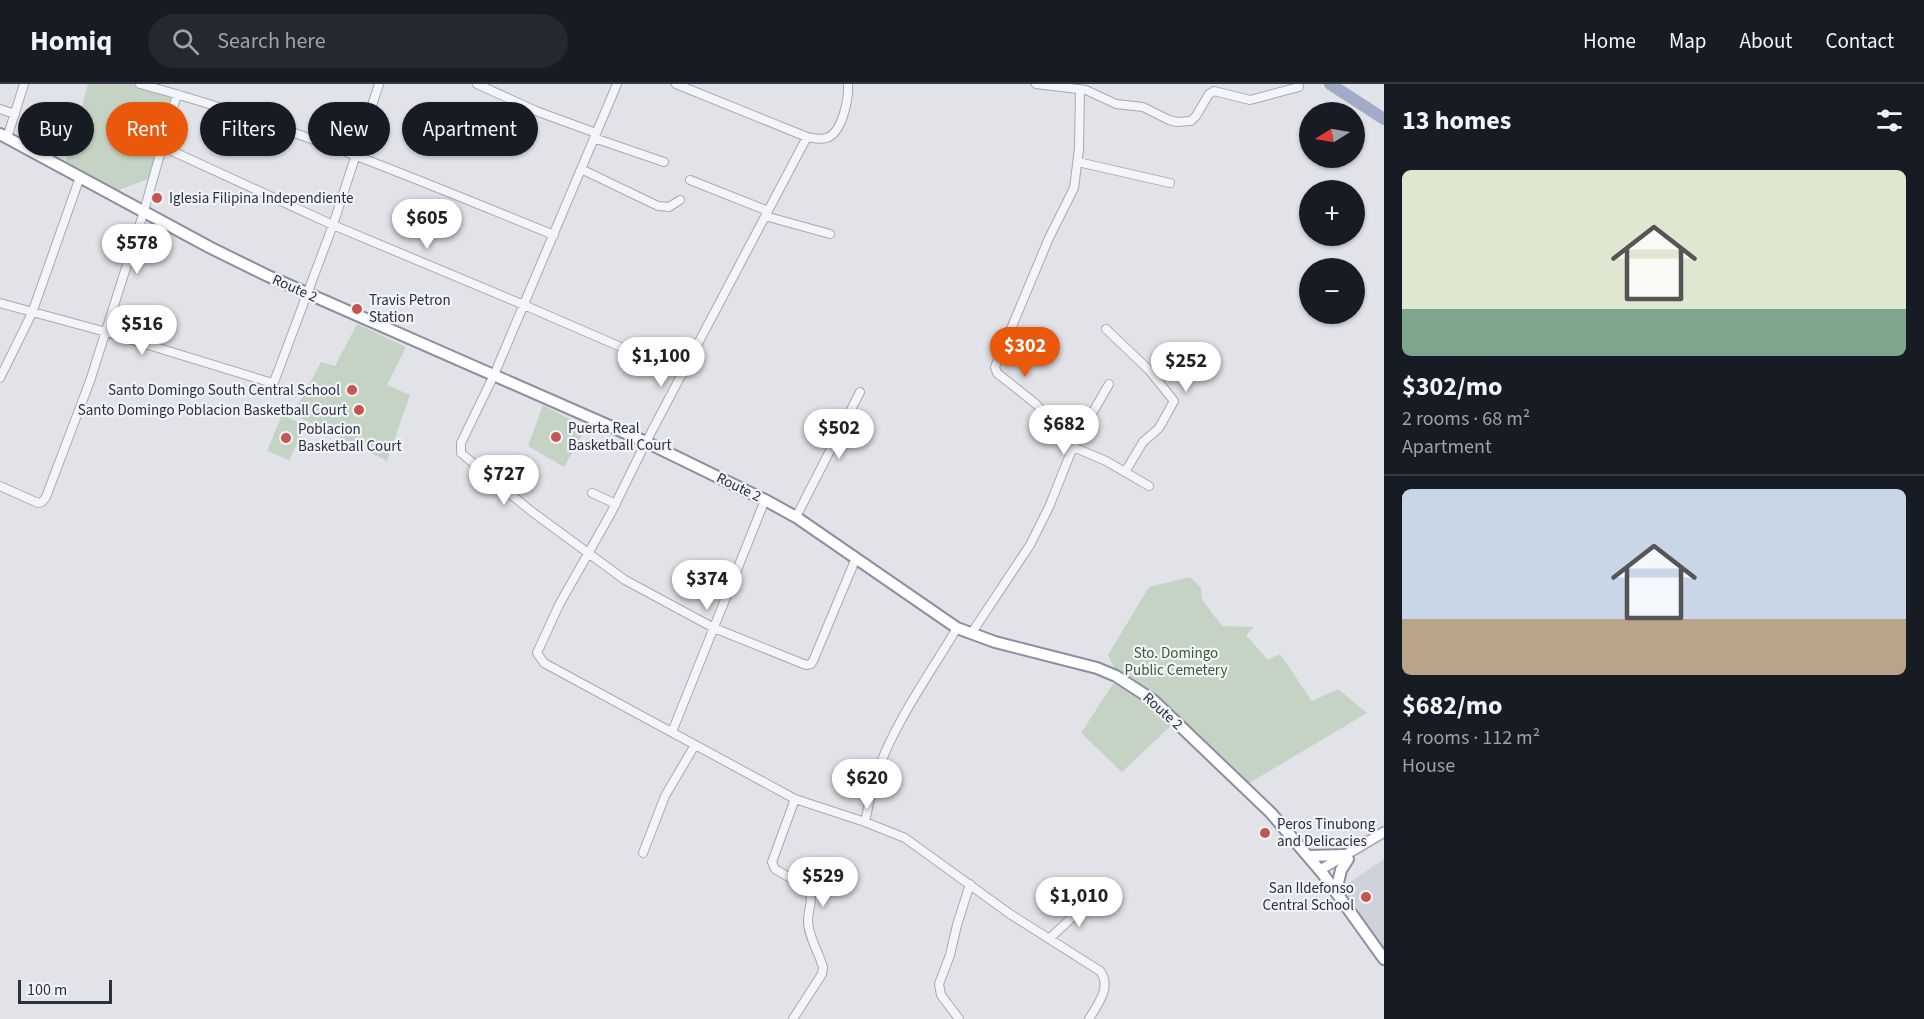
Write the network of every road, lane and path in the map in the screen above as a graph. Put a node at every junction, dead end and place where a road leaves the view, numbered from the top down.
1 (24, 84) edge
2 (140, 84) edge
3 (379, 84) edge
4 (477, 84) edge
5 (618, 84) edge
6 (676, 84) edge
7 (849, 84) edge
8 (1036, 84) edge
9 (1299, 87) dead end
10 (1080, 89) junction
11 (177, 94) junction
12 (175, 102) edge
13 (373, 102) edge
14 (0, 110) edge
15 (15, 116) junction
16 (3, 136) edge
17 (595, 136) junction
18 (807, 137) junction
19 (308, 139) edge
20 (158, 156) edge
21 (183, 156) edge
22 (356, 156) edge
23 (358, 156) edge
24 (664, 162) dead end
25 (1078, 162) junction
26 (581, 169) junction
27 (80, 177) junction
28 (690, 180) dead end
29 (1170, 183) dead end
30 (680, 200) dead end
31 (144, 211) junction
32 (767, 213) junction
33 (333, 225) junction
34 (830, 234) dead end
35 (554, 235) junction
36 (306, 293) junction
37 (0, 303) edge
38 (524, 305) junction
39 (32, 313) junction
40 (1106, 329) dead end
41 (106, 332) junction
42 (683, 374) junction
43 (494, 375) junction
44 (0, 378) edge
45 (1109, 384) dead end
46 (860, 392) dead end
47 (646, 442) junction
48 (1073, 447) junction
49 (1125, 472) junction
50 (0, 486) edge
51 (1149, 486) dead end
52 (592, 493) dead end
53 (765, 500) junction
54 (616, 504) junction
55 (796, 517) junction
56 (588, 555) junction
57 (856, 558) junction
58 (714, 628) junction
59 (957, 628) junction
60 (971, 634) junction
61 (672, 732) junction
62 (695, 745) junction
63 (795, 799) junction
64 (865, 822) junction
65 (1384, 832) edge
66 (1384, 839) edge
67 (642, 853) dead end
68 (1308, 856) junction
69 (1346, 857) junction
70 (1322, 872) junction
71 (969, 884) junction
72 (1336, 891) junction
73 (1090, 900) dead end
74 (1050, 939) junction
75 (1384, 959) edge
76 (793, 1019) edge
77 (959, 1019) edge
78 (1089, 1019) edge

1 - 15 street
2 - 11 street
3 - 13 street
4 - 17 street
5 - 17 street
6 - 18 street
7 - 18 street
8 - 10 street
9 - 10 street
10 - 25 street
11 - 12 street
11 - 19 street
14 - 15 street
15 - 16 street
16 - 27 highway, Route 2
17 - 24 street
17 - 26 street
18 - 32 street
20 - 31 street
21 - 33 street
22 - 33 street
23 - 35 street
25 - 29 street
25 - 48 street
26 - 30 street
26 - 35 street
27 - 31 highway, Route 2
27 - 39 street
28 - 32 street
31 - 36 highway, Route 2
31 - 41 street
32 - 34 street
32 - 42 street
33 - 36 street
33 - 38 street
35 - 38 street
36 - 41 street
36 - 43 highway, Route 2
37 - 39 street
38 - 42 street
38 - 43 street
39 - 41 street
39 - 44 street
40 - 49 street
41 - 50 street
42 - 47 street
43 - 47 highway, Route 2
43 - 56 street
45 - 48 street
46 - 55 street
47 - 53 highway, Route 2
47 - 54 street
48 - 49 street
48 - 60 street
49 - 51 street
52 - 54 street
53 - 55 highway, Route 2
53 - 58 street
54 - 56 street
55 - 57 highway, Route 2
56 - 58 street
56 - 61 street
57 - 58 street
57 - 59 highway, Route 2
58 - 61 street
59 - 60 highway, Route 2
59 - 64 street
60 - 68 highway, Route 2
61 - 62 street
62 - 63 street
62 - 67 street
63 - 64 street
63 - 76 street
64 - 71 street
65 - 69 main road
66 - 69 main road
68 - 69 highway
68 - 70 highway, Route 2
69 - 70 main road
69 - 72 highway
70 - 72 highway, Route 2
71 - 74 street
71 - 77 street
72 - 75 highway, Route 2
73 - 74 street
74 - 78 street

